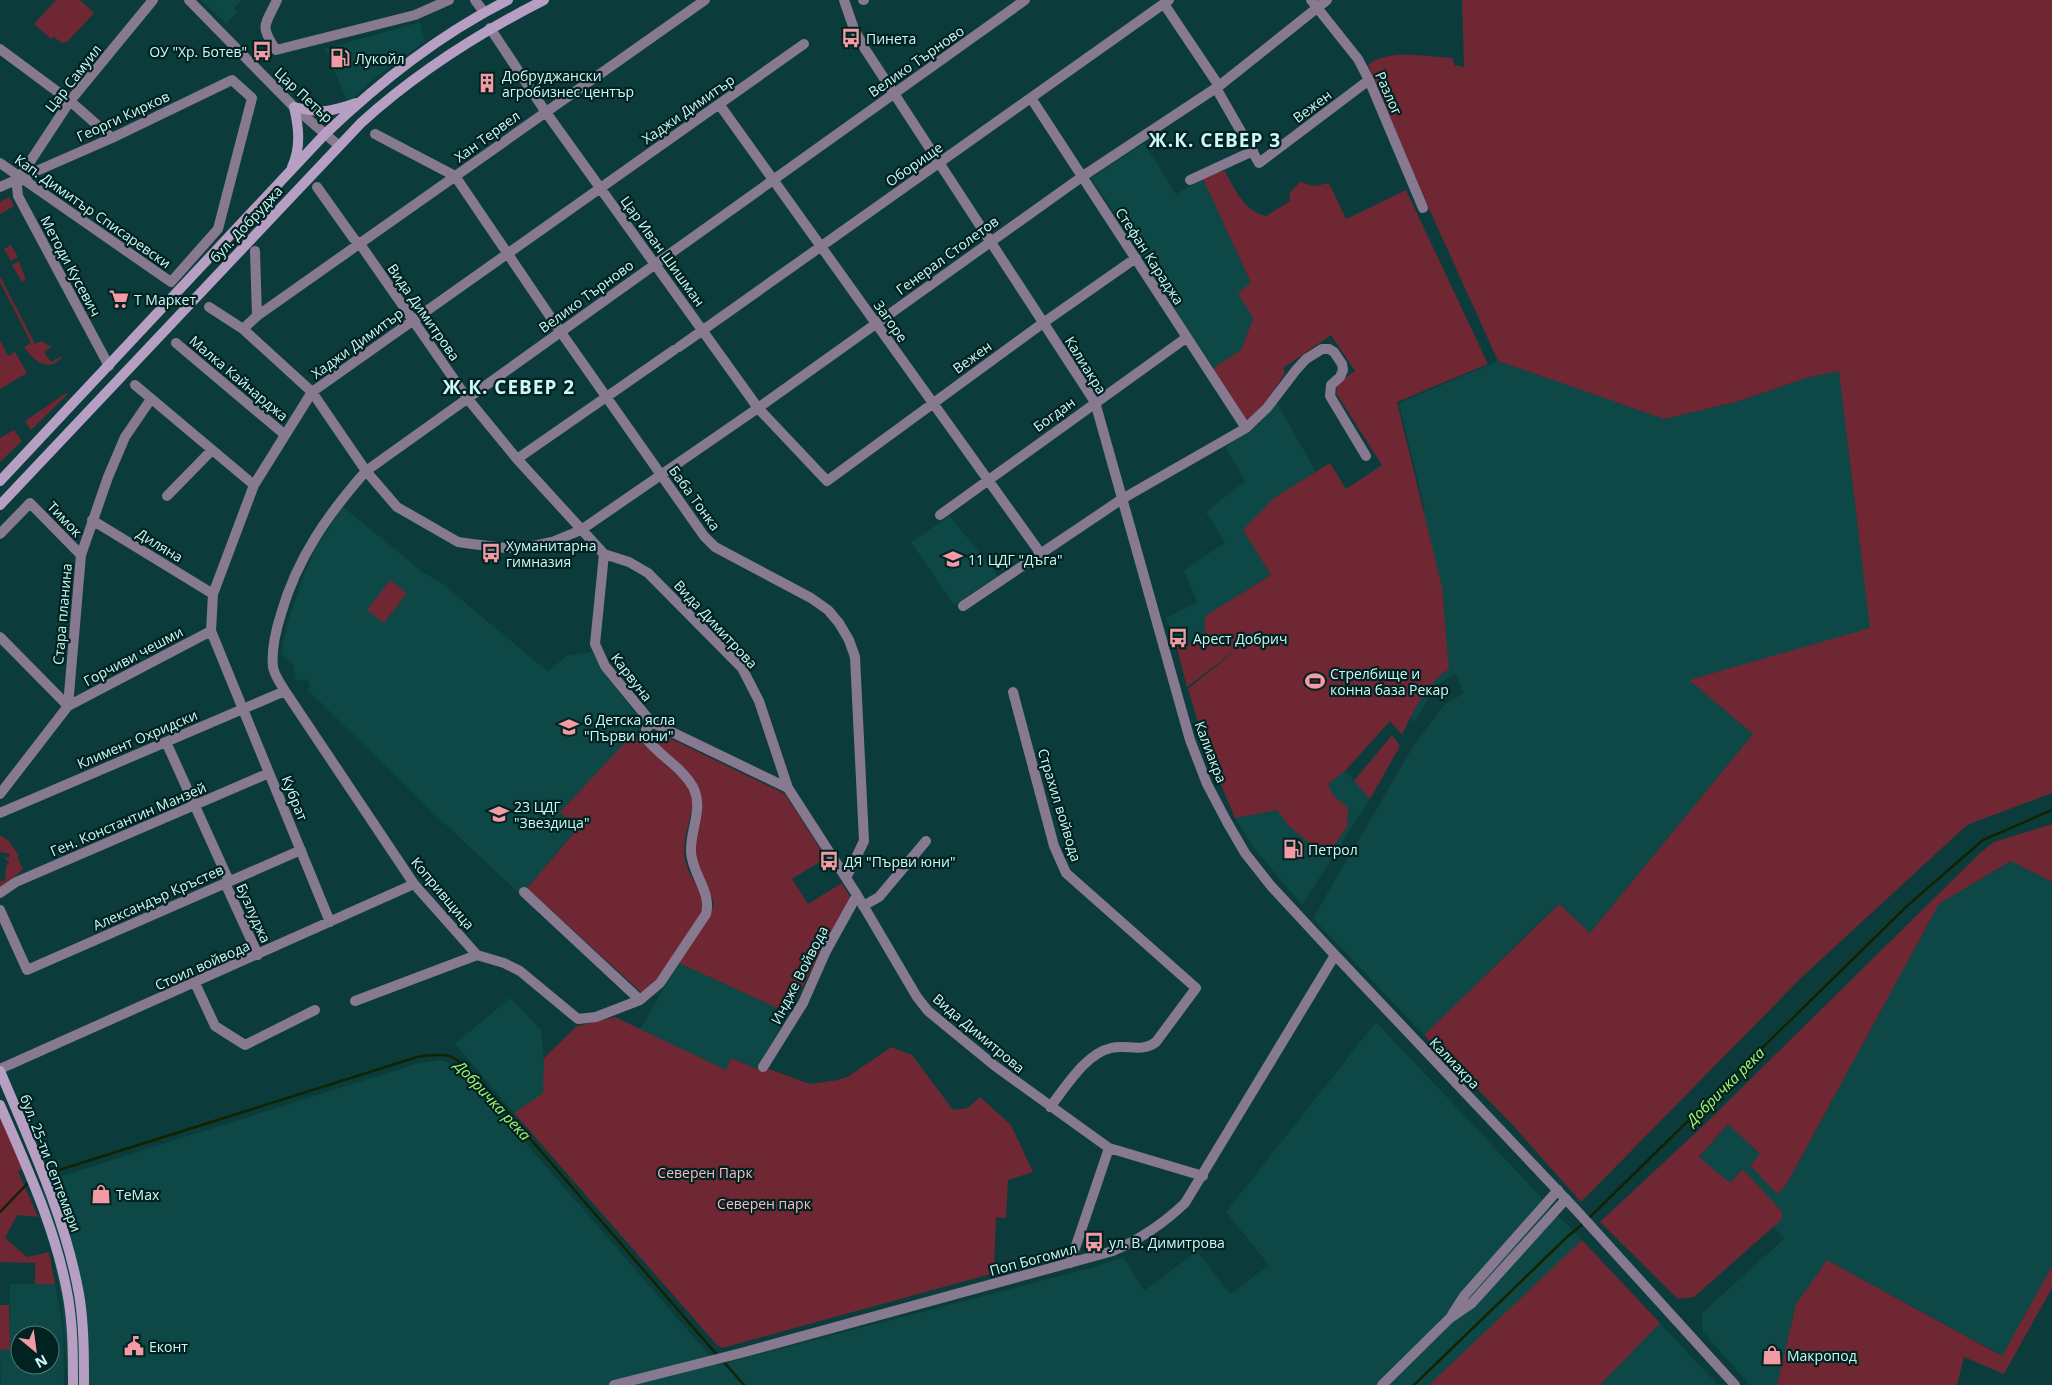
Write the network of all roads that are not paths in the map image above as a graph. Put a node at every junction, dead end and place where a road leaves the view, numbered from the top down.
1 (153, 0) edge
2 (189, 0) edge
3 (277, 0) edge
4 (449, 0) edge
5 (475, 0) edge
6 (508, 0) edge
7 (544, 0) edge
8 (705, 0) edge
9 (844, 0) edge
10 (848, 0) edge
11 (1026, 0) edge
12 (1327, 0) edge
13 (1166, 2) edge
14 (1314, 4) edge
15 (484, 12) junction
16 (847, 13) junction
17 (490, 28) junction
18 (804, 44) dead end
19 (0, 48) edge
20 (1369, 80) junction
21 (1217, 87) junction
22 (894, 94) junction
23 (1031, 98) junction
24 (70, 101) junction
25 (360, 102) junction
26 (719, 104) junction
27 (294, 108) junction
28 (545, 111) junction
29 (325, 134) junction
30 (375, 134) dead end
31 (112, 138) junction
32 (338, 145) junction
33 (1253, 151) junction
34 (0, 163) edge
35 (939, 163) junction
36 (289, 174) junction
37 (455, 176) junction
38 (1083, 176) junction
39 (20, 177) junction
40 (772, 180) junction
41 (1190, 180) dead end
42 (0, 187) edge
43 (318, 187) dead end
44 (600, 188) junction
45 (1423, 208) dead end
46 (990, 241) junction
47 (360, 244) junction
48 (822, 246) junction
49 (256, 251) dead end
50 (508, 253) junction
51 (1136, 258) junction
52 (655, 263) junction
53 (171, 282) joint
54 (209, 307) dead end
55 (257, 316) junction
56 (412, 320) junction
57 (875, 323) junction
58 (1043, 323) junction
59 (243, 329) junction
60 (703, 330) junction
61 (560, 331) junction
62 (1186, 338) junction
63 (176, 342) dead end
64 (109, 366) junction
65 (135, 385) dead end
66 (312, 392) junction
67 (607, 397) junction
68 (466, 398) junction
69 (152, 399) junction
70 (1095, 402) junction
71 (933, 403) junction
72 (758, 408) junction
73 (1246, 428) junction
74 (284, 434) junction
75 (212, 450) junction
76 (1366, 456) dead end
77 (517, 459) junction
78 (366, 471) junction
79 (661, 474) junction
80 (988, 480) junction
81 (0, 481) edge
82 (827, 481) joint
83 (254, 484) junction
84 (167, 496) dead end
85 (1122, 499) junction
86 (0, 505) edge
87 (940, 515) dead end
88 (92, 520) junction
89 (581, 530) junction
90 (0, 534) edge
91 (604, 554) junction
92 (1041, 554) junction
93 (81, 555) junction
94 (214, 594) junction
95 (963, 606) dead end
96 (211, 631) junction
97 (0, 637) edge
98 (234, 685) joint
99 (285, 691) junction
100 (1013, 692) dead end
101 (68, 706) junction
102 (242, 708) junction
103 (651, 722) junction
104 (166, 742) junction
105 (269, 773) junction
106 (788, 788) junction
107 (0, 796) edge
108 (194, 806) junction
109 (3, 812) edge
110 (926, 841) dead end
111 (301, 850) junction
112 (846, 878) junction
113 (227, 882) junction
114 (414, 884) junction
115 (524, 892) dead end
116 (0, 893) edge
117 (857, 895) junction
118 (863, 906) junction
119 (0, 910) edge
120 (330, 922) junction
121 (258, 955) junction
122 (477, 955) junction
123 (1335, 956) junction
124 (195, 983) junction
125 (640, 1000) junction
126 (355, 1001) dead end
127 (315, 1010) dead end
128 (764, 1067) dead end
129 (0, 1070) edge
130 (0, 1105) edge
131 (1050, 1107) junction
132 (1109, 1148) junction
133 (1203, 1176) junction
134 (1558, 1190) junction
135 (1566, 1199) junction
136 (1070, 1263) junction
137 (1450, 1318) junction
138 (73, 1385) edge
139 (84, 1385) edge
140 (614, 1385) edge
141 (1382, 1385) edge
142 (1735, 1385) edge

1 - 24 street, Цар Самуил
2 - 27 street, Цар Петър
3 - 4 street
5 - 15 street
6 - 15 main road, бул. Добруджа
7 - 17 main road, бул. Добруджа
8 - 28 street, Хан Тервел
9 - 16 street, Калиакра
10 - 16 street
11 - 22 street, Велико Търново
12 - 14 street, Генерал Столетов
13 - 21 street, Оборище
13 - 23 street, Оборище
14 - 20 street, Разлог
14 - 21 street, Генерал Столетов
15 - 25 main road, бул. Добруджа
16 - 22 street, Калиакра
17 - 28 street, Цар Иван Шишман
17 - 32 main road, бул. Добруджа
18 - 26 street, Хаджи Димитър
19 - 24 street
20 - 33 street, Вежен
20 - 45 street, Разлог
21 - 33 street
21 - 38 street, Генерал Столетов
22 - 35 street, Калиакра
22 - 40 street, Велико Търново
23 - 35 street, Оборище
23 - 38 street, Стефан Караджа
24 - 31 street
24 - 39 street, Цар Самуил
25 - 27 main road
25 - 29 main road, бул. Добруджа
26 - 40 street, Загоре
26 - 44 street, Хаджи Димитър
27 - 29 street, Цар Петър
27 - 36 main road
28 - 37 street, Хан Тервел
28 - 44 street, Цар Иван Шишман
29 - 32 street, Цар Петър
29 - 36 main road, бул. Добруджа
30 - 37 street
31 - 39 street, Георги Кирков
31 - 53 street, Георги Кирков
32 - 86 main road, бул. Добруджа
33 - 41 street
34 - 39 street, Кап. Димитър Списаревски
35 - 46 street, Калиакра
35 - 48 street, Оборище
36 - 64 main road, бул. Добруджа
37 - 47 street, Хан Тервел
37 - 50 street, Баба Тонка
38 - 46 street, Генерал Столетов
38 - 51 street, Стефан Караджа
39 - 42 street, Георги Кирков
39 - 53 street, Кап. Димитър Списаревски
39 - 64 street, Методи Кусевич
40 - 48 street, Загоре
40 - 52 street, Велико Търново
43 - 47 street
44 - 50 street, Хаджи Димитър
44 - 52 street, Цар Иван Шишман
46 - 57 street, Генерал Столетов
46 - 58 street, Калиакра
47 - 55 street, Хан Тервел
47 - 56 street, Вида Димитрова
48 - 57 street, Загоре
48 - 60 street, Оборище
49 - 55 street
50 - 56 street, Хаджи Димитър
50 - 61 street, Баба Тонка
51 - 58 street, Вежен
51 - 62 street, Стефан Караджа
52 - 60 street, Цар Иван Шишман
52 - 61 street, Велико Търново
54 - 59 street
55 - 59 street, Хан Тервел
56 - 66 street, Хаджи Димитър
56 - 68 street, Вида Димитрова
57 - 71 street, Загоре
57 - 72 street, Генерал Столетов
58 - 70 street, Калиакра
58 - 71 street, Вежен
59 - 66 street
60 - 67 street, Оборище
60 - 72 street, Цар Иван Шишман
61 - 67 street, Баба Тонка
61 - 68 street, Велико Търново
62 - 70 street, Богдан
62 - 73 street, Стефан Караджа
63 - 74 street, Малка Кайнарджа
64 - 81 main road, бул. Добруджа
65 - 69 street
66 - 74 street, Хаджи Димитър
66 - 78 street
67 - 77 street, Оборище
67 - 79 street, Баба Тонка
68 - 77 street, Вида Димитрова
68 - 78 street, Велико Търново
69 - 75 street
69 - 88 street, Стара планина
70 - 80 street, Богдан
70 - 85 street, Калиакра
71 - 80 street, Загоре
71 - 82 street, Вежен
72 - 79 street, Генерал Столетов
72 - 82 street, Цар Иван Шишман
73 - 76 street
73 - 85 street
74 - 83 street, Хаджи Димитър
75 - 83 street
75 - 84 street
77 - 89 street, Вида Димитрова
78 - 89 street
78 - 99 street, Велико Търново
79 - 89 street, Генерал Столетов
79 - 112 street, Баба Тонка
80 - 87 street, Богдан
80 - 92 street, Загоре
83 - 94 street, Хаджи Димитър
85 - 92 street
85 - 123 street, Калиакра
88 - 93 street, Стара планина
88 - 94 street, Диляна
89 - 91 street, Вида Димитрова
90 - 93 street, Тимок
91 - 103 street, Карвуна
91 - 106 street, Вида Димитрова
92 - 95 street
93 - 101 street, Стара планина
94 - 96 street, Хаджи Димитър
96 - 98 street, Хаджи Димитър
96 - 101 street, Горчиви чешми
97 - 101 street
98 - 102 street, Кубрат
99 - 102 street, Климент Охридски
99 - 114 street, Копривщица
100 - 131 street, Страхил войвода
101 - 107 street
102 - 104 street, Климент Охридски
102 - 105 street, Кубрат
103 - 106 street, Карвуна
103 - 125 street
104 - 108 street, Бузлуджа
104 - 109 street, Климент Охридски
105 - 108 street, Ген. Константин Манзей
105 - 111 street, Кубрат
106 - 112 street, Вида Димитрова
107 - 109 street
108 - 113 street, Бузлуджа
108 - 116 street, Ген. Константин Манзей
110 - 118 street
111 - 113 street, Александър Кръстев
111 - 120 street, Кубрат
112 - 117 street, Вида Димитрова
113 - 119 street, Александър Кръстев
113 - 121 street, Бузлуджа
114 - 120 street, Стоил войвода
114 - 122 street, Копривщица
115 - 125 street
117 - 118 street, Вида Димитрова
117 - 128 street, Индже Войвода
118 - 131 street, Вида Димитрова
120 - 121 street, Стоил войвода
121 - 124 street, Стоил войвода
122 - 125 street
122 - 126 street
123 - 133 street, Поп Богомил
123 - 134 street, Калиакра
124 - 127 street
124 - 129 street, Стоил войвода
129 - 139 main road, бул. 25-ти Септември
130 - 138 main road, бул. 25-ти Септември
131 - 132 street, Вида Димитрова
132 - 133 street, Вида Димитрова
132 - 136 street
133 - 136 street, Поп Богомил
134 - 135 street, Калиакра
134 - 137 street
135 - 137 street
135 - 142 street, Калиакра
136 - 140 street, Поп Богомил
137 - 141 street

